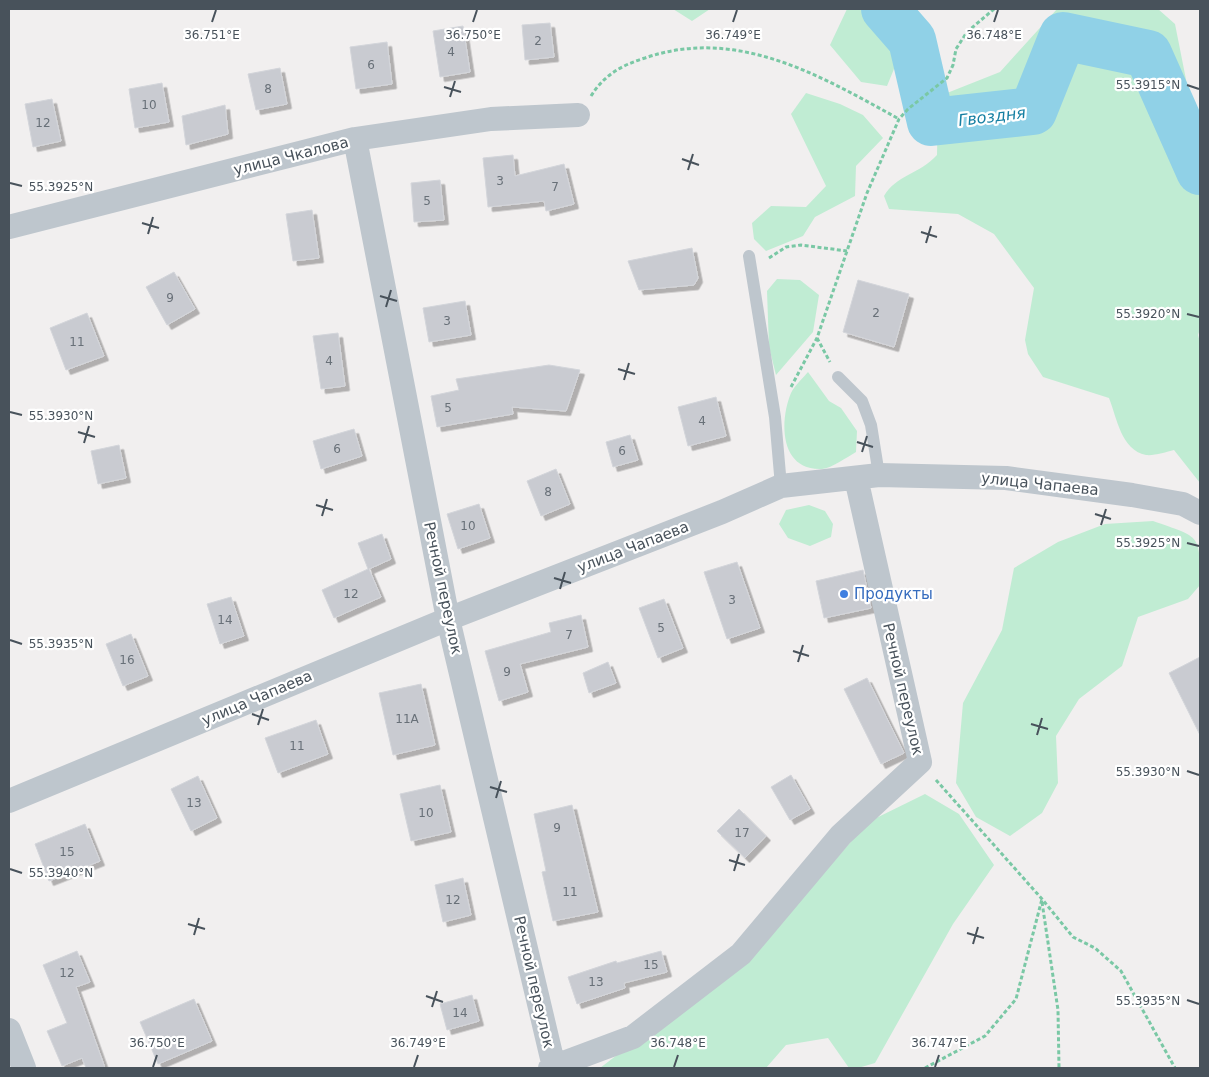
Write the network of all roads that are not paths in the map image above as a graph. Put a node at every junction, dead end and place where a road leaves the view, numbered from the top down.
1 (578, 115) road end
2 (355, 139) junction
3 (9, 227) edge
4 (750, 256) dead end
5 (838, 377) road end
6 (868, 477) junction
7 (781, 486) junction
8 (1200, 513) edge
9 (448, 619) junction
10 (9, 801) edge
11 (9, 1030) edge
12 (552, 1067) edge
13 (24, 1068) edge

1 - 2 street, улица Чкалова
2 - 3 street, улица Чкалова
2 - 9 street, Речной переулок
4 - 7 lane
5 - 6 lane
6 - 7 street, улица Чапаева
6 - 8 street, улица Чапаева
6 - 12 street, Речной переулок
7 - 9 street, улица Чапаева
9 - 10 street, улица Чапаева
9 - 12 street, Речной переулок
11 - 13 street

